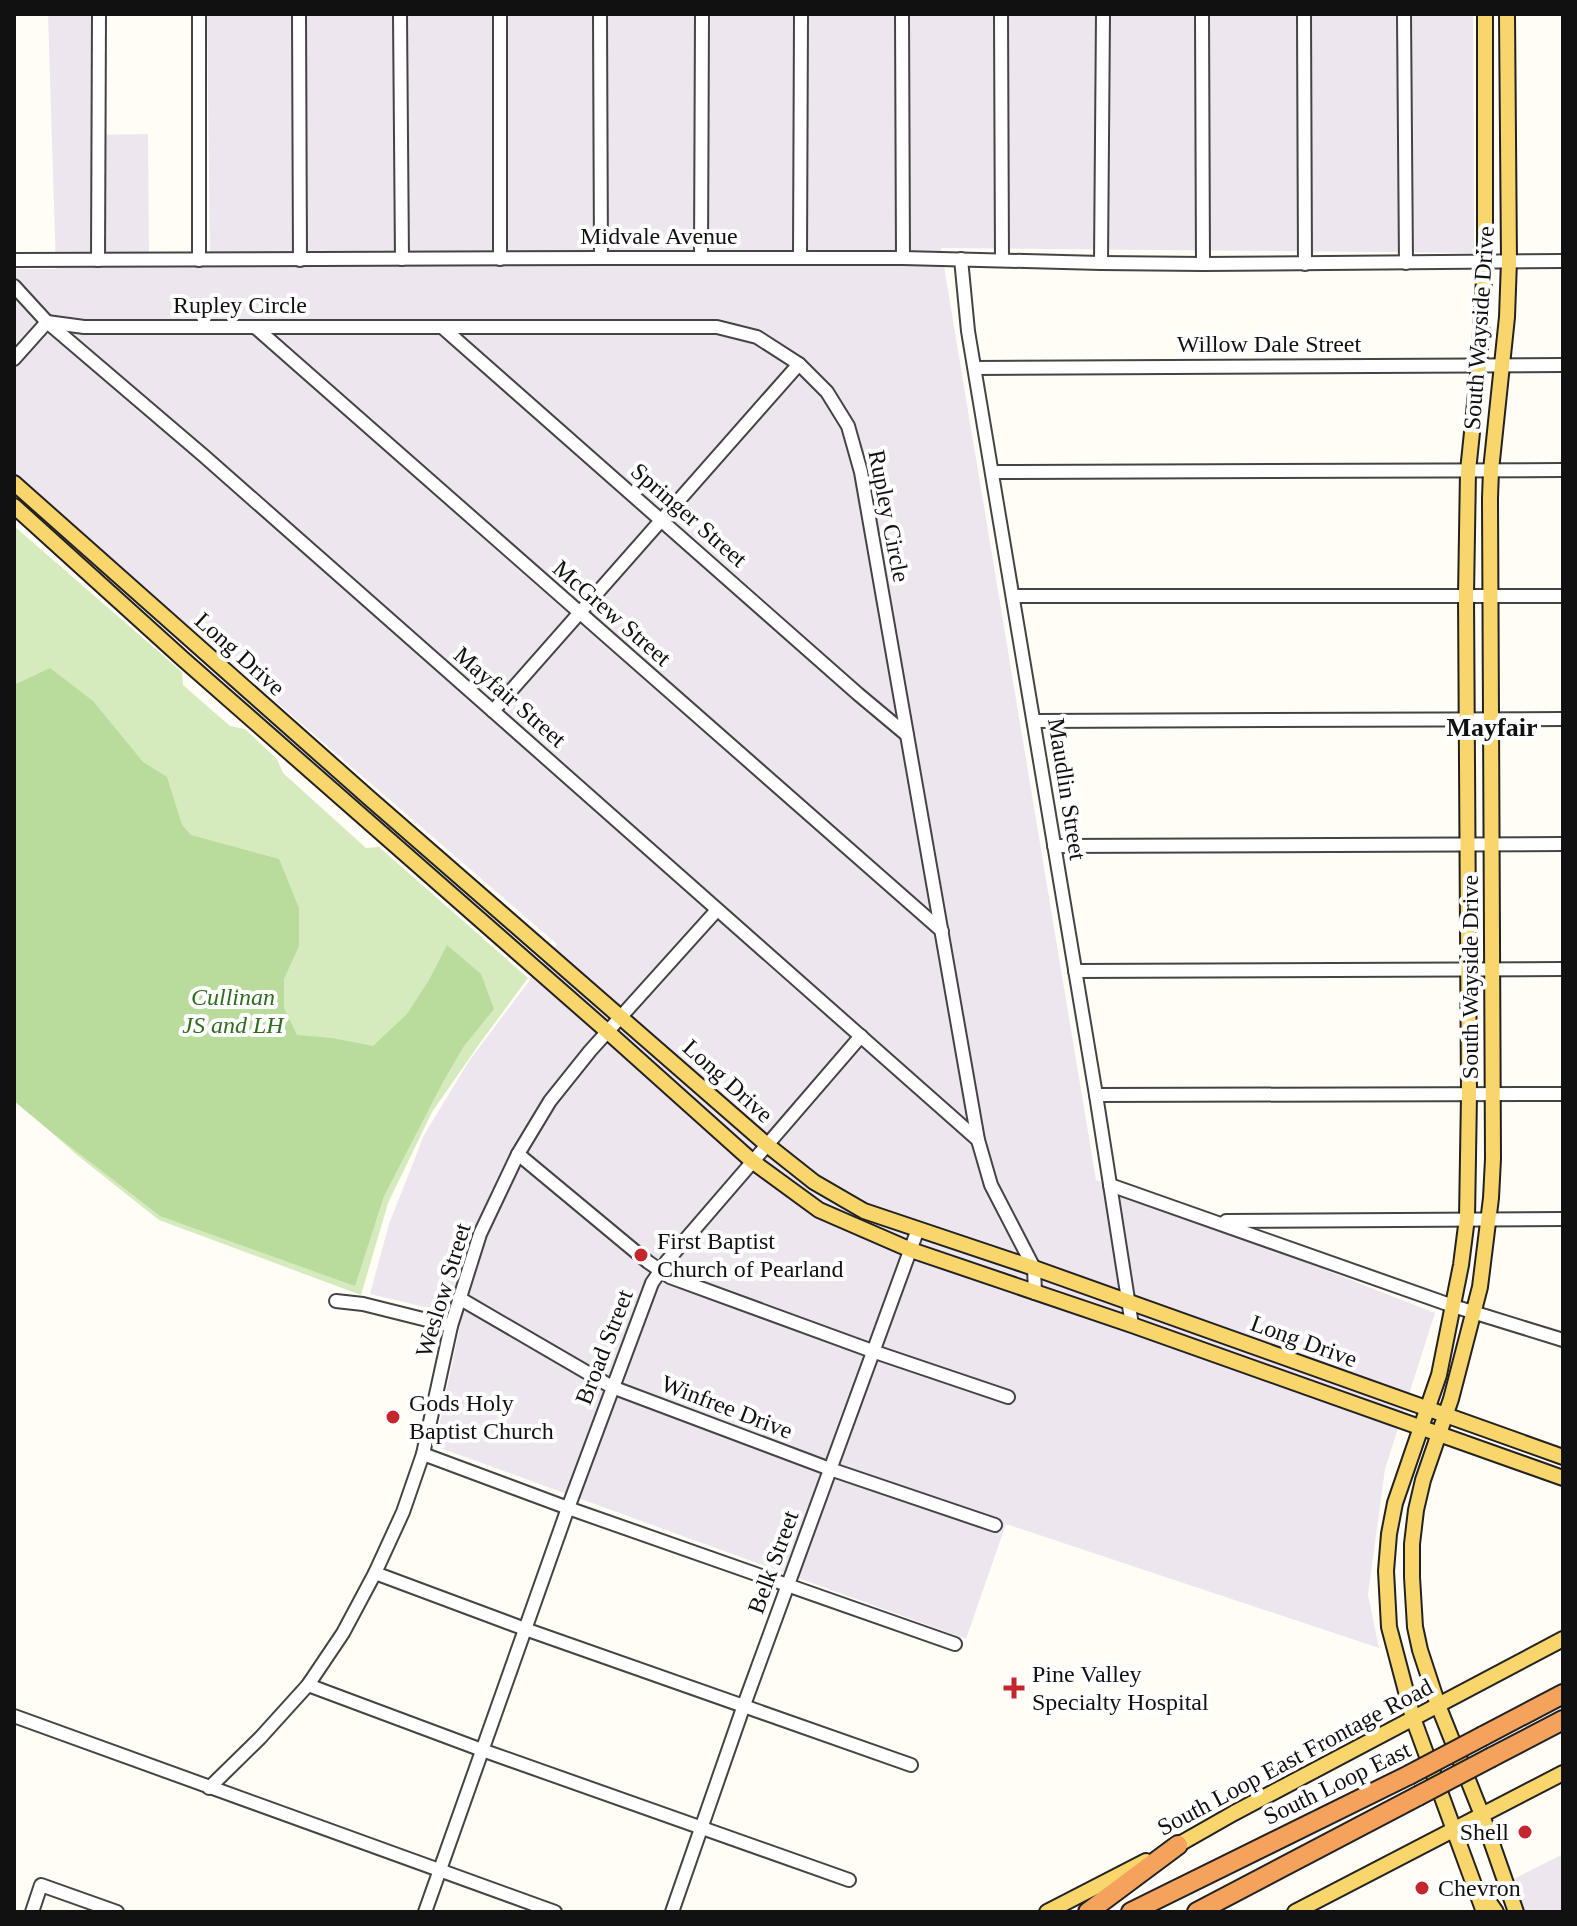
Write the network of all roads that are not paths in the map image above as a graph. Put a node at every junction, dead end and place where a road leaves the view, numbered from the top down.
1 (99, 14) edge
2 (199, 14) edge
3 (299, 14) edge
4 (400, 14) edge
5 (500, 14) edge
6 (600, 14) edge
7 (702, 14) edge
8 (801, 14) edge
9 (902, 14) edge
10 (1001, 14) edge
11 (1103, 14) edge
12 (1202, 14) edge
13 (1304, 14) edge
14 (1404, 14) edge
15 (1485, 14) edge
16 (1507, 14) edge
17 (1485, 116) junction
18 (1508, 117) junction
19 (601, 258) junction
20 (701, 258) junction
21 (800, 258) junction
22 (903, 258) junction
23 (402, 259) junction
24 (500, 259) junction
25 (961, 259) junction
26 (14, 260) edge
27 (98, 260) junction
28 (199, 260) junction
29 (300, 260) junction
30 (1002, 260) junction
31 (1509, 261) junction
32 (1563, 261) edge
33 (1485, 262) junction
34 (1101, 263) junction
35 (1406, 263) junction
36 (1203, 264) junction
37 (1305, 264) junction
38 (14, 286) edge
39 (47, 322) junction
40 (255, 327) junction
41 (442, 327) junction
42 (14, 359) edge
43 (799, 364) junction
44 (1479, 365) junction
45 (1501, 365) junction
46 (1563, 365) edge
47 (975, 368) junction
48 (1491, 470) junction
49 (1563, 470) edge
50 (1468, 471) junction
51 (992, 472) junction
52 (14, 483) edge
53 (37, 504) junction
54 (18, 510) edge
55 (661, 520) junction
56 (115, 573) junction
57 (103, 586) junction
58 (1013, 596) junction
59 (1466, 596) junction
60 (1490, 596) junction
61 (1563, 596) edge
62 (579, 613) junction
63 (195, 643) junction
64 (183, 659) junction
65 (493, 711) junction
66 (1466, 719) junction
67 (1491, 719) junction
68 (1563, 719) edge
69 (1034, 721) junction
70 (285, 724) junction
71 (907, 735) junction
72 (272, 737) junction
73 (368, 797) junction
74 (356, 811) junction
75 (1467, 844) junction
76 (1492, 844) junction
77 (1563, 844) edge
78 (1054, 846) junction
79 (462, 878) junction
80 (449, 892) junction
81 (717, 910) junction
82 (942, 931) junction
83 (546, 951) junction
84 (533, 966) junction
85 (1468, 969) junction
86 (1492, 969) junction
87 (1563, 969) edge
88 (1075, 971) junction
89 (621, 1016) junction
90 (608, 1032) junction
91 (861, 1036) junction
92 (699, 1085) junction
93 (1563, 1094) edge
94 (1096, 1095) junction
95 (1469, 1095) junction
96 (1492, 1095) junction
97 (684, 1100) junction
98 (978, 1140) junction
99 (766, 1144) junction
100 (518, 1154) junction
101 (752, 1161) junction
102 (1110, 1185) junction
103 (1467, 1218) junction
104 (1488, 1219) junction
105 (1563, 1219) edge
106 (1216, 1221) junction
107 (918, 1229) junction
108 (911, 1250) junction
109 (1034, 1268) junction
110 (659, 1271) junction
111 (1035, 1293) junction
112 (459, 1298) junction
113 (336, 1301) dead end
114 (1128, 1301) junction
115 (1453, 1306) junction
116 (1474, 1311) junction
117 (1132, 1325) junction
118 (451, 1326) junction
119 (1232, 1339) junction
120 (1563, 1340) edge
121 (875, 1352) junction
122 (1224, 1358) junction
123 (1331, 1375) junction
124 (612, 1387) junction
125 (1323, 1394) junction
126 (1008, 1397) dead end
127 (1426, 1409) junction
128 (1444, 1415) junction
129 (1420, 1427) junction
130 (1439, 1434) junction
131 (1544, 1450) junction
132 (423, 1454) junction
133 (1563, 1457) edge
134 (1537, 1468) junction
135 (830, 1469) junction
136 (1563, 1478) edge
137 (568, 1508) junction
138 (995, 1525) dead end
139 (1386, 1571) junction
140 (375, 1573) junction
141 (1412, 1577) junction
142 (788, 1586) junction
143 (525, 1629) junction
144 (1563, 1639) edge
145 (955, 1644) dead end
146 (308, 1685) junction
147 (1563, 1694) edge
148 (744, 1705) junction
149 (1438, 1705) junction
150 (14, 1716) edge
151 (1413, 1718) junction
152 (1563, 1720) edge
153 (482, 1750) junction
154 (911, 1765) dead end
155 (1563, 1773) edge
156 (209, 1788) junction
157 (1482, 1815) junction
158 (702, 1828) junction
159 (1453, 1831) junction
160 (1178, 1845) junction
161 (439, 1870) junction
162 (1470, 1875) junction
163 (849, 1880) dead end
164 (551, 1911) edge
165 (32, 1912) edge
166 (117, 1912) edge
167 (425, 1912) edge
168 (672, 1912) edge
169 (1047, 1912) edge
170 (1088, 1912) edge
171 (1131, 1912) edge
172 (1197, 1912) edge
173 (1295, 1912) edge
174 (1484, 1912) edge
175 (1496, 1912) edge
176 (1516, 1912) edge

1 - 27 street
2 - 28 street
3 - 29 street
4 - 23 street
5 - 24 street
6 - 19 street
7 - 20 street
8 - 21 street
9 - 22 street
10 - 30 street
11 - 34 street
12 - 36 street
13 - 37 street
14 - 35 street
15 - 17 main road, South Wayside Drive
16 - 18 main road, South Wayside Drive
17 - 18 main road
17 - 33 main road, South Wayside Drive
18 - 31 main road, South Wayside Drive
19 - 20 street, Midvale Avenue
19 - 24 street, Midvale Avenue
20 - 21 street, Midvale Avenue
21 - 22 street, Midvale Avenue
22 - 25 street, Midvale Avenue
23 - 24 street, Midvale Avenue
23 - 29 street, Midvale Avenue
25 - 30 street, Midvale Avenue
25 - 47 street, Maudlin Street
26 - 27 street, Midvale Avenue
27 - 28 street, Midvale Avenue
28 - 29 street, Midvale Avenue
30 - 34 street, Midvale Avenue
31 - 32 street
31 - 33 street
31 - 45 main road, South Wayside Drive
33 - 35 street, Midvale Avenue
33 - 44 main road, South Wayside Drive
34 - 36 street, Midvale Avenue
35 - 37 street, Midvale Avenue
36 - 37 street, Midvale Avenue
38 - 39 street, Mayfair Street
39 - 40 street, Rupley Circle
39 - 42 street
39 - 65 street, Mayfair Street
40 - 41 street, Rupley Circle
40 - 62 street, McGrew Street
41 - 43 street, Rupley Circle
41 - 55 street, Springer Street
43 - 55 street
43 - 71 street, Rupley Circle
44 - 45 street, Willow Dale Street
44 - 47 street, Willow Dale Street
44 - 50 main road, South Wayside Drive
45 - 46 street, Willow Dale Street
45 - 48 main road, South Wayside Drive
47 - 51 street, Maudlin Street
48 - 49 street
48 - 50 street
48 - 60 main road, South Wayside Drive
50 - 51 street
50 - 59 main road, South Wayside Drive
51 - 58 street, Maudlin Street
52 - 53 main road, Long Drive
53 - 54 main road
53 - 56 main road, Long Drive
54 - 57 main road, Long Drive
55 - 62 street
55 - 71 street, Springer Street
56 - 57 main road
56 - 63 main road, Long Drive
57 - 64 main road, Long Drive
58 - 59 street
58 - 69 street, Maudlin Street
59 - 60 street
59 - 66 main road, South Wayside Drive
60 - 61 street
60 - 67 main road, South Wayside Drive
62 - 65 street
62 - 82 street, McGrew Street
63 - 64 main road
63 - 70 main road, Long Drive
64 - 72 main road, Long Drive
65 - 81 street, Mayfair Street
66 - 67 street
66 - 69 street
66 - 75 main road, South Wayside Drive
67 - 68 street
67 - 76 main road, South Wayside Drive
69 - 78 street, Maudlin Street
70 - 72 main road
70 - 73 main road, Long Drive
71 - 82 street, Rupley Circle
72 - 74 main road, Long Drive
73 - 74 main road
73 - 79 main road, Long Drive
74 - 80 main road, Long Drive
75 - 76 street
75 - 78 street
75 - 85 main road, South Wayside Drive
76 - 77 street
76 - 86 main road, South Wayside Drive
78 - 88 street, Maudlin Street
79 - 80 main road
79 - 83 main road, Long Drive
80 - 84 main road, Long Drive
81 - 89 street, Weslow Street
81 - 91 street, Mayfair Street
82 - 98 street, Rupley Circle
83 - 84 main road
83 - 89 main road, Long Drive
84 - 90 main road, Long Drive
85 - 86 street
85 - 88 street
85 - 95 main road, South Wayside Drive
86 - 87 street
86 - 96 main road, South Wayside Drive
88 - 94 street, Maudlin Street
89 - 90 street, Weslow Street
89 - 92 main road, Long Drive
90 - 97 main road, Long Drive
90 - 100 street, Weslow Street
91 - 98 street, Mayfair Street
91 - 99 street, Broad Street
92 - 97 main road
92 - 99 main road, Long Drive
93 - 96 street
94 - 95 street
94 - 102 street, Maudlin Street
95 - 96 street
95 - 103 main road, South Wayside Drive
96 - 104 main road, South Wayside Drive
97 - 101 main road, Long Drive
98 - 109 street, Rupley Circle
99 - 101 street, Broad Street
99 - 107 main road, Long Drive
100 - 110 street
100 - 112 street, Weslow Street
101 - 108 main road, Long Drive
101 - 110 street, Broad Street
102 - 106 street
102 - 114 street, Maudlin Street
103 - 104 street
103 - 106 street
103 - 115 main road, South Wayside Drive
104 - 105 street
104 - 116 main road, South Wayside Drive
106 - 115 street
107 - 108 street, Belk Street
107 - 109 main road, Long Drive
108 - 111 main road, Long Drive
108 - 121 street, Belk Street
109 - 111 street, Rupley Circle
109 - 114 main road, Long Drive
110 - 121 street
110 - 124 street, Broad Street
111 - 117 main road, Long Drive
112 - 118 street, Weslow Street
112 - 124 street, Winfree Drive
113 - 118 street
114 - 117 street, Maudlin Street
114 - 119 main road, Long Drive
115 - 116 street
115 - 127 main road, South Wayside Drive
116 - 120 street
116 - 128 main road, South Wayside Drive
117 - 122 main road, Long Drive
118 - 132 street, Weslow Street
119 - 122 main road
119 - 123 main road, Long Drive
121 - 126 street
121 - 135 street, Belk Street
122 - 125 main road, Long Drive
123 - 125 main road
123 - 127 main road, Long Drive
124 - 135 street, Winfree Drive
124 - 137 street, Broad Street
125 - 129 main road, Long Drive
127 - 128 main road, Long Drive
127 - 129 main road, South Wayside Drive
128 - 130 main road, South Wayside Drive
128 - 131 main road, Long Drive
129 - 130 main road, Long Drive
129 - 139 main road, South Wayside Drive
130 - 134 main road, Long Drive
130 - 141 main road, South Wayside Drive
131 - 133 main road, Long Drive
131 - 134 main road
132 - 137 street
132 - 140 street, Weslow Street
134 - 136 main road, Long Drive
135 - 138 street, Winfree Drive
135 - 142 street, Belk Street
137 - 142 street
137 - 143 street, Broad Street
139 - 141 main road
139 - 151 main road, South Wayside Drive
140 - 143 street
140 - 146 street, Weslow Street
141 - 149 main road, South Wayside Drive
142 - 145 street
142 - 148 street, Belk Street
143 - 148 street
143 - 153 street, Broad Street
144 - 149 main road, South Loop East Frontage Road
146 - 153 street
146 - 156 street, Weslow Street
147 - 171 highway, South Loop East, bridge
148 - 154 street
148 - 158 street, Belk Street
149 - 151 main road, South Loop East Frontage Road
149 - 157 main road, South Wayside Drive
150 - 156 street
151 - 159 main road, South Wayside Drive
151 - 160 main road, South Loop East Frontage Road
152 - 172 highway, South Loop East, bridge
153 - 158 street
153 - 161 street, Broad Street
155 - 157 main road
156 - 161 street
157 - 159 main road
157 - 176 main road, South Wayside Drive
158 - 163 street
158 - 168 street, Belk Street
159 - 162 main road, South Wayside Drive
159 - 173 main road
160 - 169 main road, South Loop East Frontage Road
160 - 170 highway
161 - 164 street
161 - 167 street, Broad Street
162 - 174 main road, South Wayside Drive
162 - 175 main road
165 - 166 street

